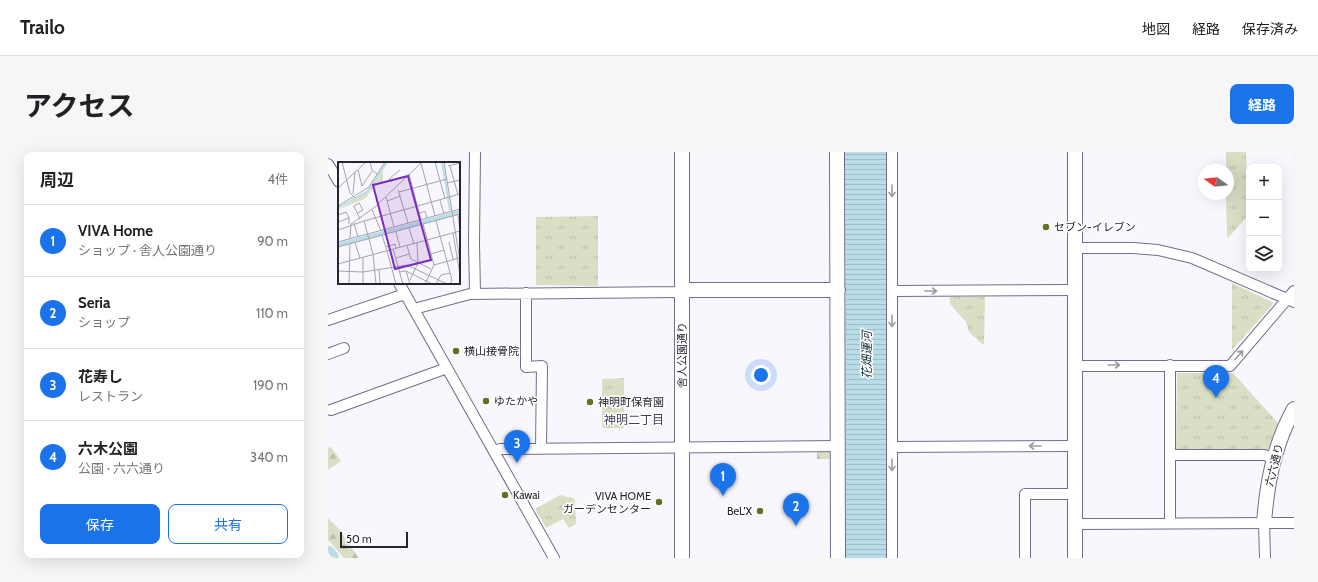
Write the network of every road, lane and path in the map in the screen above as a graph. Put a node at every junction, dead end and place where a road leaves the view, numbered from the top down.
1 (475, 152) edge
2 (682, 152) edge
3 (837, 152) edge
4 (892, 152) edge
5 (1075, 152) edge
6 (328, 164) edge
7 (338, 180) edge
8 (1075, 248) junction
9 (400, 284) edge
10 (838, 290) junction
11 (1075, 290) junction
12 (682, 291) junction
13 (892, 291) junction
14 (1294, 291) edge
15 (475, 293) junction
16 (526, 293) junction
17 (405, 294) junction
18 (1290, 301) edge
19 (414, 309) junction
20 (328, 320) edge
21 (344, 348) dead end
22 (328, 354) edge
23 (1170, 365) junction
24 (1075, 366) junction
25 (447, 368) junction
26 (1294, 409) edge
27 (331, 410) dead end
28 (838, 446) junction
29 (1074, 446) junction
30 (892, 447) junction
31 (541, 448) junction
32 (682, 448) junction
33 (494, 451) junction
34 (1171, 455) junction
35 (1274, 458) junction
36 (1074, 494) junction
37 (1170, 523) junction
38 (1264, 523) junction
39 (1294, 523) edge
40 (1074, 524) junction
41 (554, 558) edge
42 (682, 558) edge
43 (838, 558) edge
44 (892, 558) edge
45 (1026, 558) edge
46 (1075, 558) edge
47 (1265, 558) edge

1 - 15 street
2 - 12 street, 舎人公園通り
3 - 10 street
4 -> 13 street
5 - 8 street
6 - 7 street
8 - 11 street
8 - 18 street
9 - 17 street
10 - 12 street
10 - 28 street
13 -> 11 street
11 - 24 street
12 - 16 street
12 - 32 street, 舎人公園通り
13 -> 30 street
14 - 18 street
15 - 16 street
15 - 19 street
16 - 31 street
17 - 19 street
17 - 20 street
23 -> 18 street
19 - 25 street
21 - 22 street
24 -> 23 street
23 - 34 street
24 - 29 street
25 - 27 street
25 - 33 street
26 - 35 street, 六六通り
28 - 32 street
28 - 43 street
29 -> 30 street
29 - 36 street
30 -> 44 street
31 - 32 street
31 - 33 street
32 - 42 street, 舎人公園通り
33 - 41 street
34 - 35 street
34 - 37 street
35 - 38 street, 六六通り
36 - 40 street
36 - 45 street
37 - 38 street
37 - 40 street
38 - 39 street
38 - 47 street
40 - 46 street

